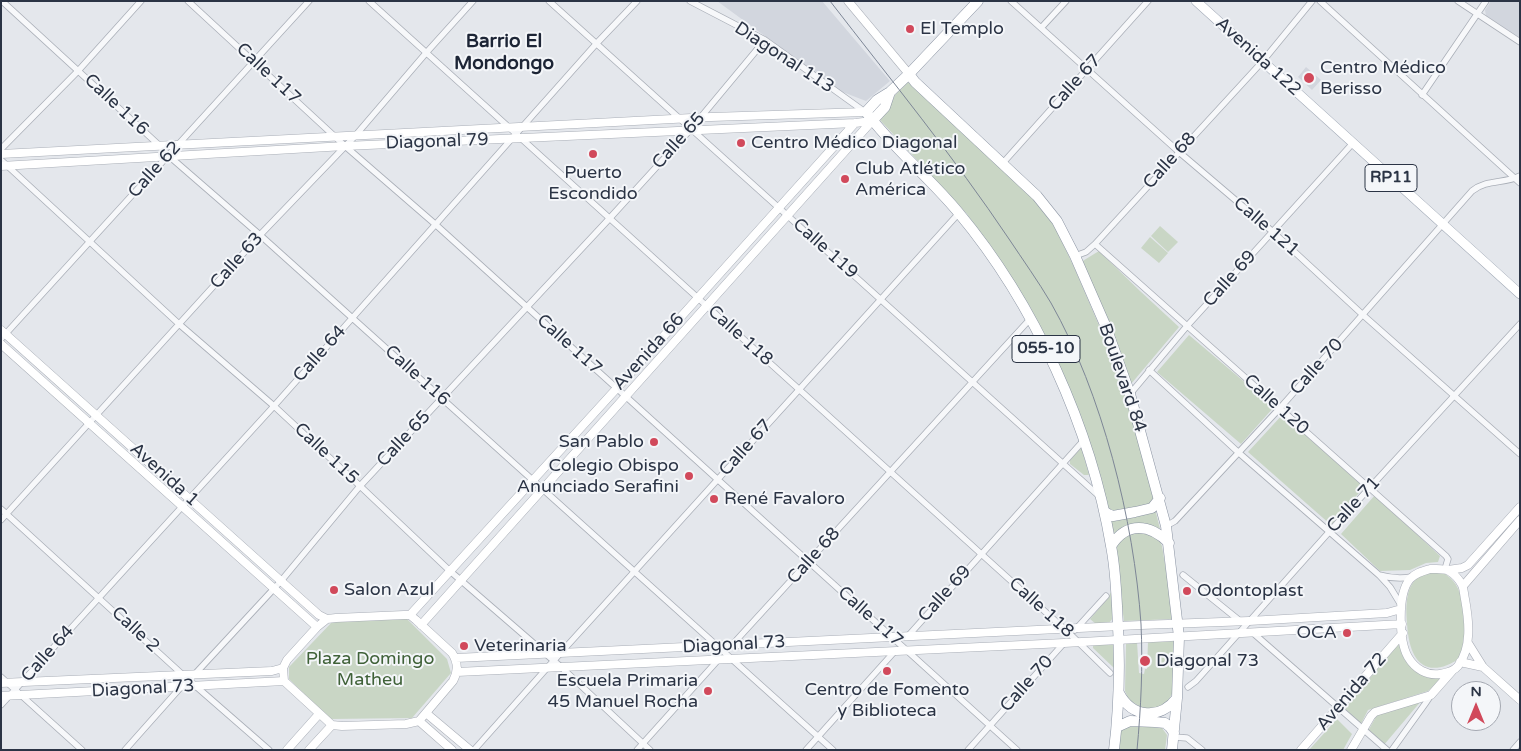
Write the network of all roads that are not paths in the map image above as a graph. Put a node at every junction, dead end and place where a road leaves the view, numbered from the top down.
1 (2, 1) edge
2 (141, 1) edge
3 (188, 1) edge
4 (309, 1) edge
5 (369, 1) edge
6 (473, 1) edge
7 (549, 1) edge
8 (637, 1) edge
9 (690, 1) edge
10 (848, 1) edge
11 (978, 1) edge
12 (1011, 1) edge
13 (1066, 1) edge
14 (1148, 1) edge
15 (1196, 1) edge
16 (1312, 1) edge
17 (1320, 1) edge
18 (1458, 1) edge
19 (1486, 1) edge
20 (1477, 14) junction
21 (1041, 28) junction
22 (765, 40) junction
23 (1520, 42) edge
24 (596, 44) junction
25 (426, 53) junction
26 (254, 61) junction
27 (1262, 62) junction
28 (1087, 69) junction
29 (78, 70) junction
30 (909, 74) junction
31 (890, 92) junction
32 (1422, 95) junction
33 (866, 112) junction
34 (700, 118) junction
35 (680, 119) junction
36 (872, 121) junction
37 (855, 123) junction
38 (523, 127) junction
39 (509, 128) junction
40 (691, 130) junction
41 (355, 136) junction
42 (336, 137) junction
43 (517, 137) junction
44 (1353, 144) junction
45 (178, 145) junction
46 (160, 146) junction
47 (345, 146) junction
48 (1, 149) edge
49 (1179, 152) junction
50 (1, 154) edge
51 (169, 156) junction
52 (3, 164) edge
53 (1002, 164) junction
54 (1518, 179) edge
55 (779, 208) junction
56 (959, 213) junction
57 (788, 216) junction
58 (610, 219) junction
59 (435, 224) junction
60 (1442, 224) junction
61 (1273, 232) junction
62 (260, 235) junction
63 (89, 243) junction
64 (1095, 244) junction
65 (1075, 256) junction
66 (1520, 294) edge
67 (697, 298) junction
68 (881, 300) junction
69 (706, 306) junction
70 (527, 308) junction
71 (1363, 315) junction
72 (352, 318) junction
73 (1031, 318) junction
74 (179, 324) junction
75 (1520, 324) edge
76 (1187, 326) junction
77 (3, 334) edge
78 (1, 344) edge
79 (1149, 370) junction
80 (972, 382) junction
81 (617, 388) junction
82 (799, 390) junction
83 (1130, 394) junction
84 (1454, 396) junction
85 (626, 397) junction
86 (442, 399) junction
87 (274, 406) junction
88 (1280, 408) junction
89 (96, 415) junction
90 (89, 423) junction
91 (1085, 439) junction
92 (1239, 453) junction
93 (1520, 454) edge
94 (1062, 463) junction
95 (890, 472) junction
96 (532, 480) junction
97 (718, 480) junction
98 (360, 486) junction
99 (1370, 488) junction
100 (543, 489) junction
101 (1100, 497) junction
102 (190, 498) junction
103 (1160, 498) junction
104 (182, 506) junction
105 (1520, 507) edge
106 (1, 510) edge
107 (1104, 511) junction
108 (7, 514) junction
109 (1, 520) edge
110 (1520, 520) edge
111 (1166, 526) junction
112 (1330, 531) junction
113 (1169, 543) junction
114 (1111, 546) junction
115 (981, 554) junction
116 (808, 562) junction
117 (1447, 570) junction
118 (450, 571) junction
119 (634, 571) junction
120 (1183, 575) dead end
121 (1379, 576) junction
122 (1411, 577) junction
123 (461, 580) junction
124 (281, 581) junction
125 (1463, 586) junction
126 (274, 588) junction
127 (1106, 596) dead end
128 (100, 598) junction
129 (1401, 607) junction
130 (410, 615) junction
131 (327, 619) junction
132 (1245, 623) junction
133 (1178, 624) junction
134 (1402, 624) junction
135 (421, 625) junction
136 (1118, 626) junction
137 (317, 627) junction
138 (1071, 631) junction
139 (1253, 633) junction
140 (1403, 633) junction
141 (1238, 634) junction
142 (892, 637) junction
143 (908, 637) junction
144 (1179, 637) junction
145 (1119, 640) junction
146 (1078, 642) junction
147 (1064, 643) junction
148 (1468, 643) junction
149 (732, 645) junction
150 (718, 646) junction
151 (901, 649) junction
152 (546, 654) junction
153 (559, 654) junction
154 (722, 656) junction
155 (456, 658) junction
156 (732, 659) junction
157 (553, 661) junction
158 (1460, 662) junction
159 (561, 667) junction
160 (1483, 667) junction
161 (283, 668) junction
162 (547, 668) junction
163 (1453, 670) junction
164 (456, 672) junction
165 (1110, 672) dead end
166 (189, 676) junction
167 (1, 677) edge
168 (284, 681) junction
169 (23, 682) junction
170 (4, 683) edge
171 (197, 686) junction
172 (181, 687) junction
173 (1188, 687) dead end
174 (16, 693) junction
175 (1119, 693) junction
176 (1430, 695) junction
177 (1, 696) edge
178 (1177, 698) junction
179 (1520, 700) edge
180 (1, 705) edge
181 (1339, 708) junction
182 (426, 713) junction
183 (319, 714) junction
184 (419, 721) junction
185 (332, 725) junction
186 (990, 725) junction
187 (1117, 727) junction
188 (1364, 730) junction
189 (1174, 735) junction
190 (818, 737) junction
191 (1520, 742) edge
192 (642, 744) junction
193 (82, 750) edge
194 (125, 750) edge
195 (269, 750) edge
196 (287, 750) edge
197 (310, 750) edge
198 (452, 750) edge
199 (470, 750) edge
200 (474, 750) edge
201 (637, 750) edge
202 (650, 750) edge
203 (806, 750) edge
204 (833, 750) edge
205 (968, 750) edge
206 (1017, 750) edge
207 (1114, 750) edge
208 (1172, 750) edge
209 (1202, 750) edge
210 (1301, 750) edge
211 (1351, 750) edge
212 (1387, 750) edge
213 (1392, 750) edge
214 (1513, 750) edge

1 - 29 street, Calle 116
2 - 29 street
3 - 26 street, Calle 117
4 - 26 street, Calle 62
5 - 25 street, Calle 118
6 - 25 street, Calle 63
7 - 24 street, Calle 119
8 - 24 street, Calle 64
9 - 22 street, Diagonal 113
10 - 30 main road
11 - 30 highway, Avenida 66
12 - 21 street, Calle 121
13 - 21 street
14 - 28 street, Calle 67
15 - 27 main road, Avenida 122 / RP11
16 - 27 street, Calle 68
17 - 32 street
18 - 20 street
19 - 20 street
20 - 23 street
20 - 32 street
21 - 28 street, Calle 121
22 - 33 street, Diagonal 113
22 - 34 street, Calle 65
24 - 35 street, Calle 119
24 - 38 street, Calle 64
25 - 39 street, Calle 118
25 - 41 street, Calle 63
26 - 42 street, Calle 117
26 - 45 street, Calle 62
27 - 44 main road, Avenida 122 / RP11
27 - 49 street, Calle 68
28 - 49 street, Calle 121
28 - 53 street, Calle 67
29 - 46 street, Calle 116
29 - 48 street
30 - 31 highway, Avenida 66
30 - 53 highway, Boulevard 84
31 - 33 highway, Avenida 66
31 - 36 highway, Avenida 66
32 - 54 street
33 - 34 main road, Diagonal 79
33 - 36 highway, Diagonal 113
33 - 37 main road, Avenida 66
34 - 35 main road, Diagonal 79
34 - 40 street, Calle 65
35 - 38 main road, Diagonal 79
35 - 40 street, Calle 119
36 - 37 main road, Diagonal 79
36 - 56 highway, 055-10
36 - 57 main road, Avenida 66
37 - 40 main road, Diagonal 79
37 - 55 main road, Avenida 66
38 - 39 main road, Diagonal 79
38 - 43 street, Calle 64
39 - 41 main road, Diagonal 79
39 - 43 street, Calle 118
40 - 43 main road, Diagonal 79
40 - 55 street, Calle 119
40 - 58 street, Calle 65
41 - 42 main road, Diagonal 79
41 - 47 street, Calle 63
42 - 45 main road, Diagonal 79
42 - 47 street, Calle 117
43 - 47 main road, Diagonal 79
43 - 58 street, Calle 118
43 - 59 street, Calle 64
44 - 60 main road, Avenida 122 / RP11
44 - 61 street, Calle 69
45 - 46 main road, Diagonal 79
45 - 51 street, Calle 62
46 - 50 main road, Diagonal 79
46 - 51 street, Calle 116
47 - 51 main road, Diagonal 79
47 - 59 street, Calle 117
47 - 62 street, Calle 63
49 - 61 street, Calle 121
49 - 64 street, Calle 68
51 - 52 main road, Diagonal 79
51 - 62 street, Calle 116
51 - 63 street, Calle 62
52 - 63 street, Calle 115
53 - 65 highway, Boulevard 84
54 - 60 street, Calle 70
55 - 57 street, Calle 119
55 - 67 main road, Avenida 66
56 - 68 street, Calle 67
56 - 73 highway, 055-10
57 - 68 street, Calle 119
57 - 69 main road, Avenida 66
58 - 67 street, Calle 118
58 - 70 street, Calle 65
59 - 70 street, Calle 117
59 - 72 street, Calle 64
60 - 66 main road, Avenida 122 / RP11
60 - 71 street, Calle 70
61 - 71 street, Calle 121
61 - 76 street, Calle 69
62 - 72 street, Calle 116
62 - 74 street, Calle 63
63 - 74 street, Calle 115
63 - 77 street, Calle 62
64 - 65 street, Calle 68
64 - 76 street, Calle 120
65 - 83 highway, Boulevard 84
67 - 69 street, Calle 118
67 - 81 main road, Avenida 66
68 - 80 street, Calle 119
68 - 82 street, Calle 67
69 - 82 street, Calle 118
69 - 85 main road, Avenida 66
70 - 81 street, Calle 117
70 - 86 street, Calle 65
71 - 84 street, Calle 121
71 - 88 street, Calle 70
72 - 86 street, Calle 116
72 - 87 street, Calle 64
73 - 80 street, Calle 68
73 - 91 highway, 055-10
74 - 87 street, Calle 115
74 - 89 street, Calle 63
75 - 84 street, Calle 71
76 - 79 street, Calle 69
76 - 88 street, Calle 120
77 - 89 main road, Avenida 1
78 - 90 main road, Avenida 1
79 - 83 street, Calle 69
79 - 92 street
80 - 94 street, Calle 119
80 - 95 street, Calle 68
81 - 85 street, Calle 117
81 - 96 main road, Avenida 66
82 - 95 street, Calle 118
82 - 97 street, Calle 67
83 - 103 highway, Boulevard 84
84 - 93 street, Calle 121
84 - 99 street, Calle 71
85 - 97 street, Calle 117
85 - 100 main road, Avenida 66
86 - 96 street, Calle 116
86 - 98 street, Calle 65
87 - 98 street, Calle 115
87 - 102 street, Calle 64
88 - 92 street, Calle 70
88 - 99 street, Calle 120
89 - 90 street, Calle 63
89 - 102 main road, Avenida 1
90 - 104 main road, Avenida 1
90 - 108 street, Calle 63
91 - 94 street, Calle 69
91 - 101 highway, 055-10
92 - 111 street, Calle 70
92 - 112 street
94 - 101 street, Calle 119
94 - 115 street, Calle 69
95 - 115 street, Calle 118
95 - 116 street, Calle 68
96 - 100 street, Calle 116
96 - 118 main road, Avenida 66
97 - 116 street, Calle 117
97 - 119 street, Calle 67
98 - 118 street, Calle 115
98 - 124 street, Calle 65
99 - 112 street, Calle 71
99 - 117 street, Calle 120
100 - 119 street, Calle 116
100 - 123 main road, Avenida 66
101 - 107 highway, 055-10
102 - 104 street, Calle 64
102 - 124 main road, Avenida 1
103 - 107 highway
103 - 111 highway, Boulevard 84
104 - 126 main road, Avenida 1
104 - 128 street, Calle 64
105 - 117 main road
106 - 108 street, Calle 2
107 - 114 highway, 055-10
108 - 109 street, Calle 63
108 - 128 street, Calle 2
110 - 125 main road
111 - 113 highway, Boulevard 84
112 - 121 street
112 - 132 street, Calle 71
113 - 114 highway
113 - 133 highway, Boulevard 84
114 - 136 highway, 055-10
115 - 138 street, Calle 118
115 - 143 street, Calle 69
116 - 142 street, Calle 117
116 - 149 street, Calle 68
117 - 122 main road
117 - 125 main road
118 - 123 street, Calle 115
118 - 130 main road, Avenida 66
119 - 150 street, Calle 116
119 - 153 street, Calle 67
120 - 132 street
121 - 122 street
121 - 129 street
122 - 129 main road
123 - 135 main road, Avenida 66
123 - 152 street, Calle 115
124 - 126 street, Calle 65
124 - 131 main road, Avenida 1
125 - 148 main road
126 - 137 main road, Avenida 1
126 - 166 street, Calle 65
127 - 138 street, Calle 70
128 - 166 street, Calle 2
128 - 169 street, Calle 64
129 - 132 main road, Diagonal 73
129 - 134 main road
130 - 131 main road
130 - 135 main road
131 - 137 main road
132 - 133 main road, Diagonal 73
132 - 139 street
132 - 141 street, Calle 71
133 - 136 main road, Diagonal 73
133 - 144 highway, Boulevard 84
134 - 139 main road, Diagonal 73
134 - 140 main road
135 - 155 main road
136 - 138 main road, Diagonal 73
136 - 145 highway, 055-10
137 - 161 main road
138 - 143 main road, Diagonal 73
138 - 146 street, Calle 118
138 - 147 street, Calle 70
139 - 141 main road, Diagonal 73
139 - 181 street
140 - 163 main road
140 - 181 main road, Avenida 72
141 - 144 main road, Diagonal 73
141 - 173 street, Calle 71
142 - 143 main road, Diagonal 73
142 - 149 main road, Diagonal 73
142 - 151 street, Calle 117
143 - 151 street, Calle 69
144 - 145 main road, Diagonal 73
144 - 178 highway, Boulevard 84
145 - 146 main road, Diagonal 73
145 - 175 highway, 055-10
146 - 147 main road, Diagonal 73
146 - 165 street, Calle 118
147 - 151 main road, Diagonal 73
147 - 186 street, Calle 70
148 - 158 main road
148 - 160 main road
149 - 150 main road, Diagonal 73
149 - 154 street, Calle 68
150 - 153 main road, Diagonal 73
150 - 154 street, Calle 116
151 - 156 main road, Diagonal 73
151 - 186 street, Calle 117
151 - 190 street, Calle 69
152 - 153 main road, Diagonal 73
152 - 155 main road, Diagonal 73
152 - 157 street, Calle 115
153 - 157 street, Calle 67
154 - 156 main road, Diagonal 73
154 - 159 main road, Diagonal 73
154 - 192 street, Calle 68
155 - 164 main road
156 - 190 street
157 - 159 street, Calle 115
157 - 162 street, Calle 67
158 - 160 main road
158 - 163 main road
159 - 162 main road, Diagonal 73
159 - 192 street, Calle 115
160 - 179 main road
161 - 166 main road, Diagonal 73
161 - 168 main road
162 - 164 main road, Diagonal 73
162 - 200 street, Calle 67
163 - 176 main road
164 - 182 main road
166 - 169 main road, Diagonal 73
166 - 171 street, Calle 2
166 - 172 street, Calle 65
167 - 170 street
168 - 171 main road, Diagonal 73
168 - 183 main road
169 - 170 main road, Diagonal 73
169 - 174 street, Calle 64
170 - 174 street
171 - 172 main road, Diagonal 73
171 - 195 street, Calle 2
172 - 174 main road, Diagonal 73
172 - 194 street, Calle 65
174 - 177 main road, Diagonal 73
174 - 180 street, Calle 64
174 - 193 street
175 - 178 highway
175 - 187 highway, 055-10
176 - 188 main road, Avenida 72
176 - 213 street
178 - 189 highway, Boulevard 84
181 - 188 street
181 - 210 main road, Avenida 72
182 - 184 main road
182 - 199 main road
183 - 185 main road
183 - 196 main road
184 - 185 main road
184 - 198 main road
185 - 197 main road
186 - 205 street, Calle 70
186 - 206 street, Calle 117
187 - 189 highway
187 - 207 highway, 055-10
188 - 211 main road, Avenida 72
188 - 212 street
189 - 208 highway, Boulevard 84
189 - 209 street
190 - 203 street, Calle 69
190 - 204 street
191 - 214 street
192 - 201 street, Calle 68
192 - 202 street, Calle 115

